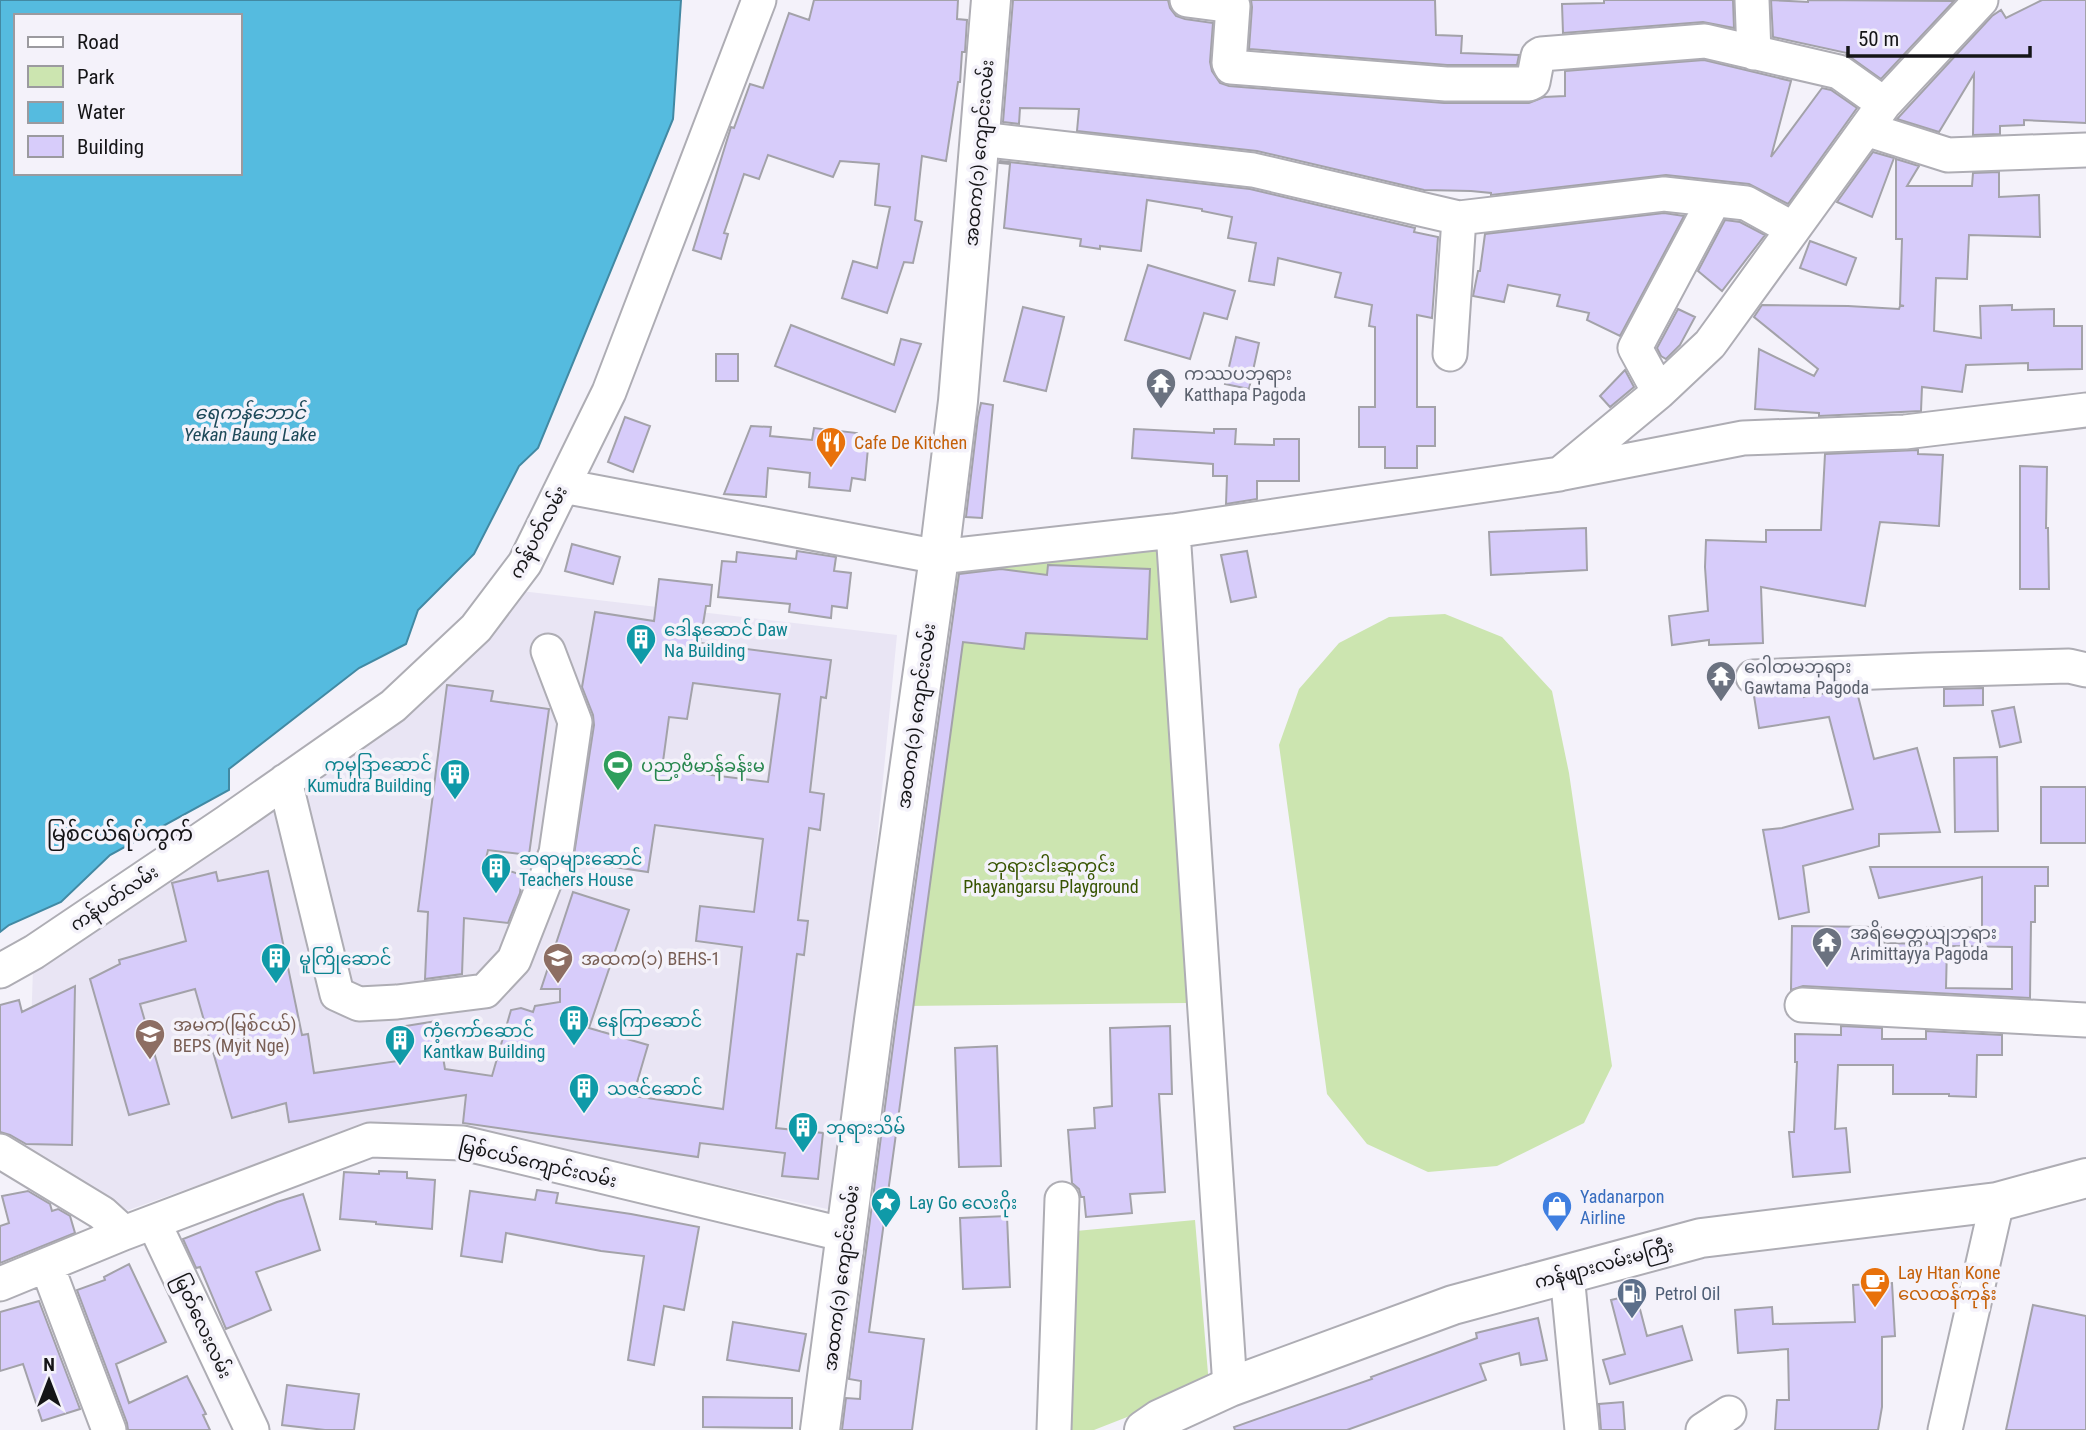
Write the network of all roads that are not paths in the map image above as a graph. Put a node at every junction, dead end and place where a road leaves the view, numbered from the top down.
1 (759, 0) edge
2 (991, 0) edge
3 (1187, 0) edge
4 (1752, 0) edge
5 (1981, 0) edge
6 (1754, 53) junction
7 (1875, 117) junction
8 (980, 139) junction
9 (2086, 150) edge
10 (1714, 200) junction
11 (1459, 218) junction
12 (1793, 229) junction
13 (1450, 354) dead end
14 (1659, 392) junction
15 (2086, 410) edge
16 (1560, 474) junction
17 (563, 486) junction
18 (1173, 531) junction
19 (939, 557) junction
20 (548, 651) dead end
21 (2086, 670) edge
22 (1753, 677) dead end
23 (285, 781) junction
24 (0, 971) edge
25 (1802, 1005) dead end
26 (2086, 1020) edge
27 (0, 1151) edge
28 (2086, 1178) edge
29 (1062, 1199) dead end
30 (1997, 1202) junction
31 (139, 1228) junction
32 (846, 1235) junction
33 (47, 1266) junction
34 (1567, 1275) junction
35 (0, 1284) edge
36 (1230, 1387) junction
37 (109, 1430) edge
38 (253, 1430) edge
39 (820, 1430) edge
40 (1054, 1430) edge
41 (1144, 1430) edge
42 (1582, 1430) edge
43 (1945, 1430) edge

1 - 17 street, ကန်ပတ်လမ်း
2 - 8 main road, အထက(၁) ကျောင်းလမ်း
3 - 6 street
4 - 6 street
5 - 7 street
6 - 7 street
7 - 9 street
7 - 12 street
8 - 11 street
8 - 19 main road, အထက(၁) ကျောင်းလမ်း
10 - 11 street
10 - 12 street
10 - 14 street
11 - 13 street
12 - 14 street
14 - 16 street
15 - 16 street
16 - 18 street
17 - 19 street
17 - 23 street, ကန်ပတ်လမ်း
18 - 19 street
18 - 36 street
19 - 32 main road, အထက(၁) ကျောင်းလမ်း
20 - 23 street
21 - 22 street
23 - 24 street, ကန်ပတ်လမ်း
25 - 26 street
27 - 31 street
28 - 30 main road, ကန်ဖျားလမ်းမကြီး
29 - 40 street
30 - 34 main road, ကန်ဖျားလမ်းမကြီး
30 - 43 street
31 - 32 street, မြစ်ငယ်ကျောင်းလမ်း
31 - 33 street, မြစ်ငယ်ကျောင်းလမ်း
31 - 38 street, မြတ်လေးလမ်း
32 - 39 main road, အထက(၁) ကျောင်းလမ်း
33 - 35 street, မြစ်ငယ်ကျောင်းလမ်း
33 - 37 street
34 - 36 main road, ကန်ဖျားလမ်းမကြီး
34 - 42 street
36 - 41 main road, ကန်ဖျားလမ်းမကြီး

